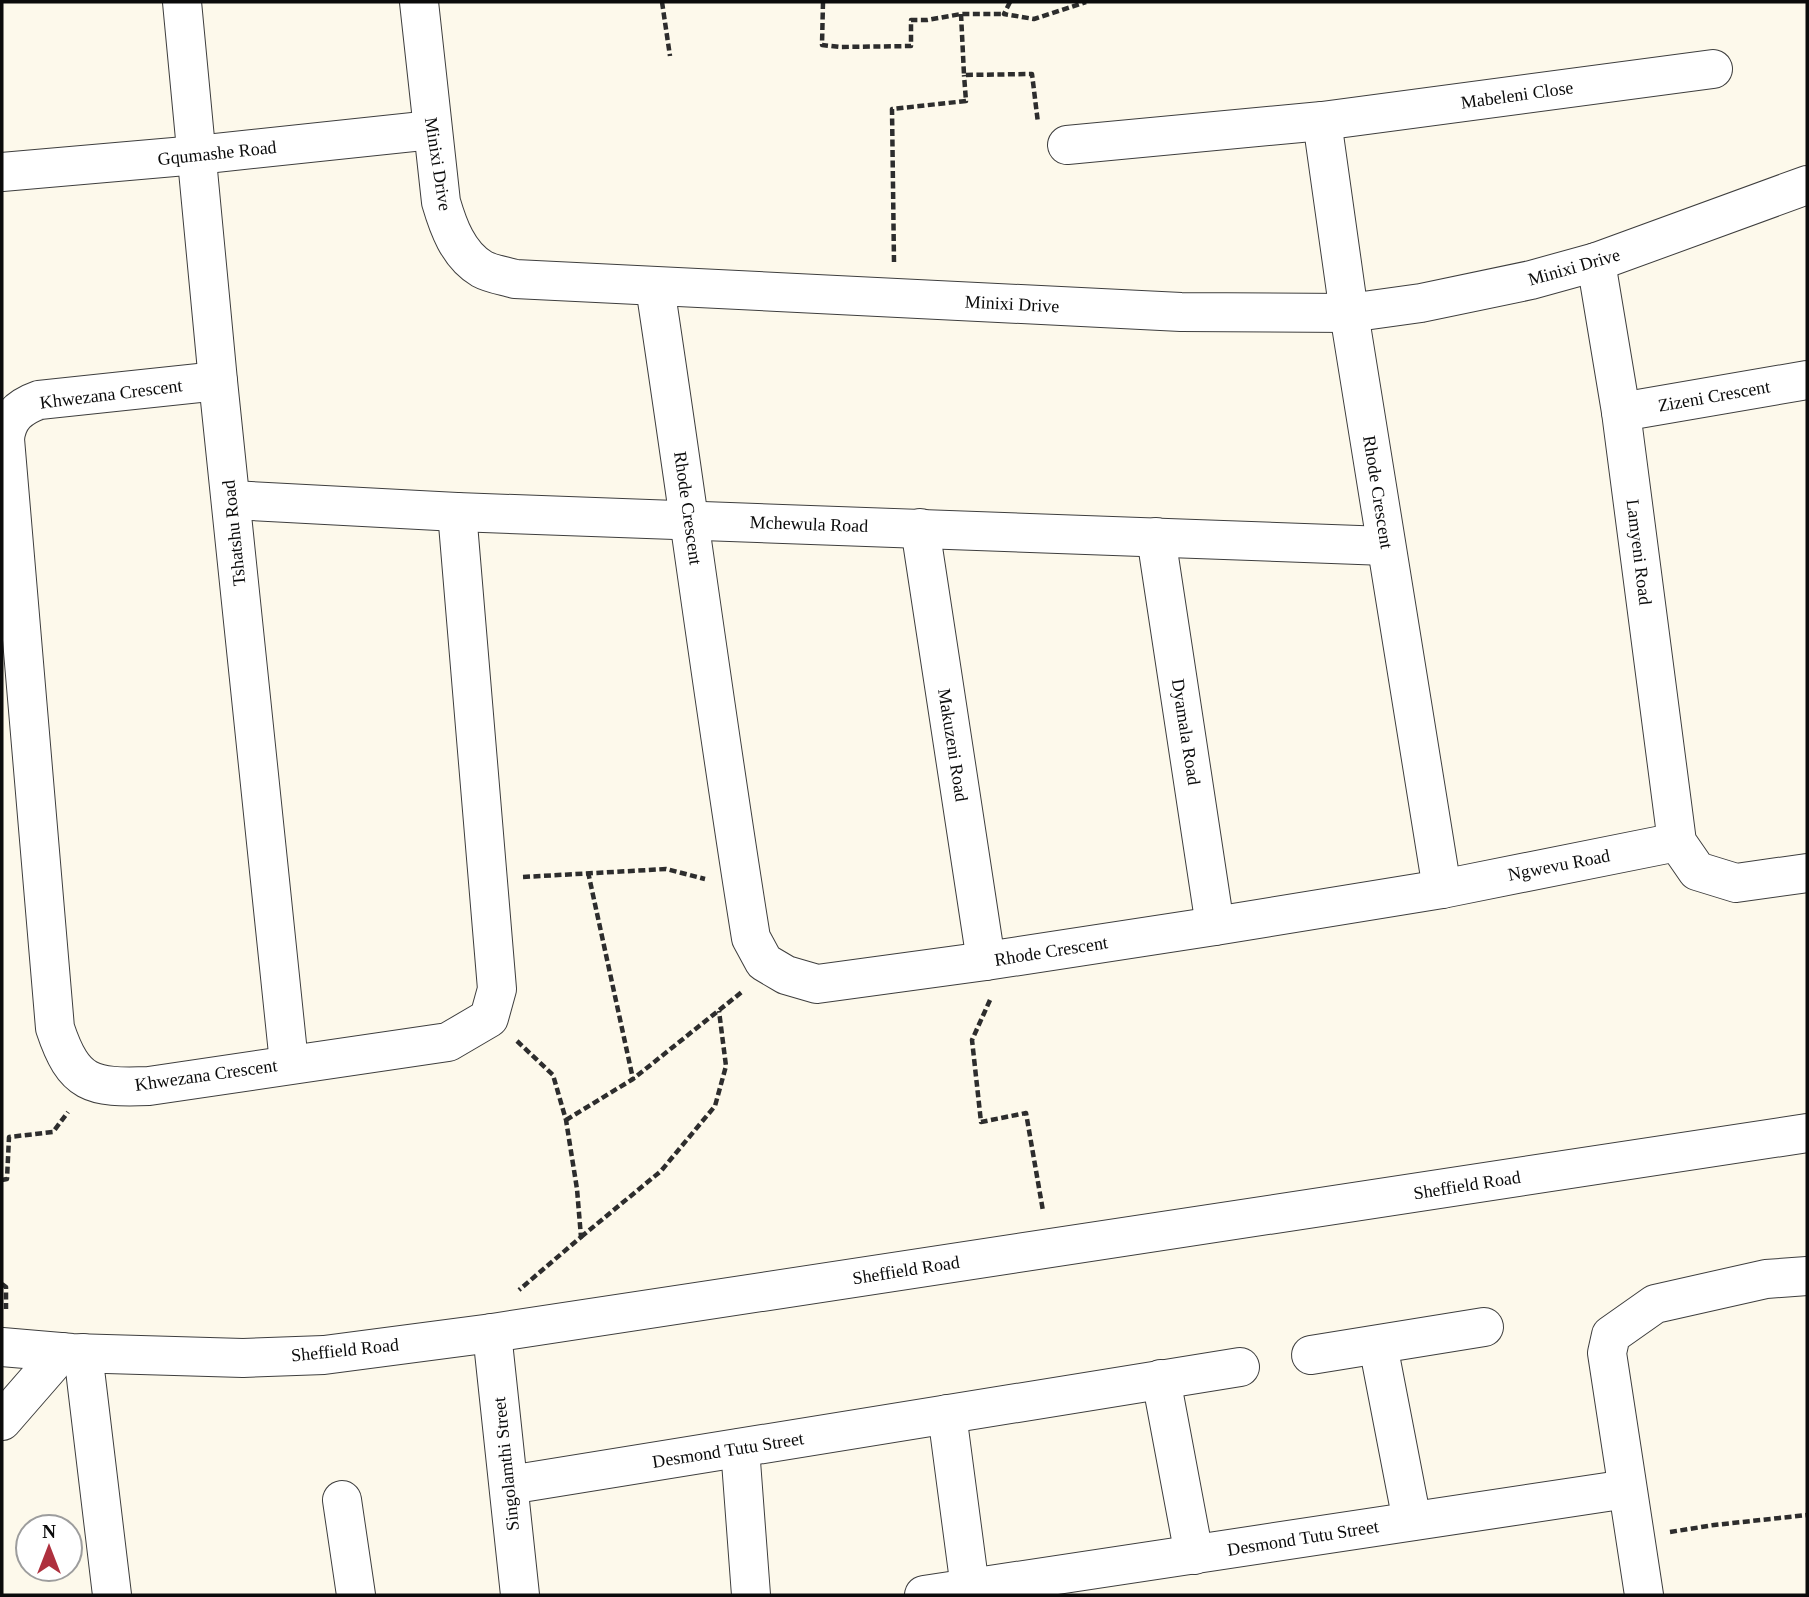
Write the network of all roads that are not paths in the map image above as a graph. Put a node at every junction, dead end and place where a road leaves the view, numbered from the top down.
1 (182, 2) edge
2 (419, 2) edge
3 (1713, 69) dead end
4 (1322, 121) junction
5 (432, 130) junction
6 (1067, 145) road end
7 (197, 156) junction
8 (2, 172) edge
9 (1807, 184) edge
10 (1596, 262) junction
11 (655, 287) junction
12 (1349, 313) junction
13 (1807, 380) edge
14 (218, 381) junction
15 (1621, 412) junction
16 (231, 500) junction
17 (457, 512) junction
18 (690, 519) junction
19 (920, 528) junction
20 (1156, 537) junction
21 (1386, 546) junction
22 (1677, 842) junction
23 (1807, 873) edge
24 (1441, 889) junction
25 (1215, 926) junction
26 (986, 961) junction
27 (289, 1063) junction
28 (1807, 1133) edge
29 (1807, 1276) edge
30 (1484, 1326) dead end
31 (492, 1333) junction
32 (1378, 1345) junction
33 (2, 1347) edge
34 (73, 1353) junction
35 (1311, 1355) dead end
36 (1240, 1367) dead end
37 (1161, 1379) junction
38 (947, 1414) junction
39 (2, 1421) edge
40 (740, 1448) junction
41 (509, 1485) junction
42 (1627, 1489) junction
43 (342, 1500) dead end
44 (1412, 1521) junction
45 (1194, 1555) junction
46 (970, 1588) junction
47 (112, 1595) edge
48 (356, 1595) edge
49 (520, 1595) edge
50 (751, 1595) edge
51 (924, 1595) edge
52 (1644, 1595) edge

1 - 7 street, Tshatshu Road
2 - 5 street, Minixi Drive
3 - 4 street, Mabeleni Close
4 - 6 street, Mabeleni Close
4 - 12 street
5 - 7 street, Gqumashe Road
5 - 11 street, Minixi Drive
7 - 8 street, Gqumashe Road
7 - 14 street, Tshatshu Road
9 - 10 street, Minixi Drive
10 - 12 street, Minixi Drive
10 - 15 street, Lamyeni Road
11 - 12 street, Minixi Drive
11 - 18 street, Rhode Crescent
12 - 21 street, Rhode Crescent
13 - 15 street, Zizeni Crescent
14 - 16 street, Tshatshu Road
14 - 27 street, Khwezana Crescent
15 - 22 street, Lamyeni Road
16 - 17 street, Mchewula Road
16 - 27 street, Tshatshu Road
17 - 18 street, Mchewula Road
17 - 27 street, Khwezana Crescent
18 - 19 street, Mchewula Road
18 - 26 street, Rhode Crescent
19 - 20 street, Mchewula Road
19 - 26 street, Makuzeni Road
20 - 21 street, Mchewula Road
20 - 25 street, Dyamala Road
21 - 24 street, Rhode Crescent
22 - 23 street
22 - 24 street, Ngwevu Road
24 - 25 street, Rhode Crescent
25 - 26 street, Rhode Crescent
28 - 31 street, Sheffield Road
29 - 42 street
30 - 32 street
31 - 34 street, Sheffield Road
31 - 41 street, Singolamthi Street
32 - 35 street
32 - 44 street
33 - 34 street, Sheffield Road
34 - 39 street
34 - 47 street
36 - 37 street, Desmond Tutu Street
37 - 38 street, Desmond Tutu Street
37 - 45 street
38 - 40 street, Desmond Tutu Street
38 - 46 street
40 - 41 street, Desmond Tutu Street
40 - 50 street
41 - 49 street, Singolamthi Street
42 - 44 street, Desmond Tutu Street
42 - 52 street
43 - 48 street
44 - 45 street, Desmond Tutu Street
45 - 46 street, Desmond Tutu Street
46 - 51 street, Desmond Tutu Street

